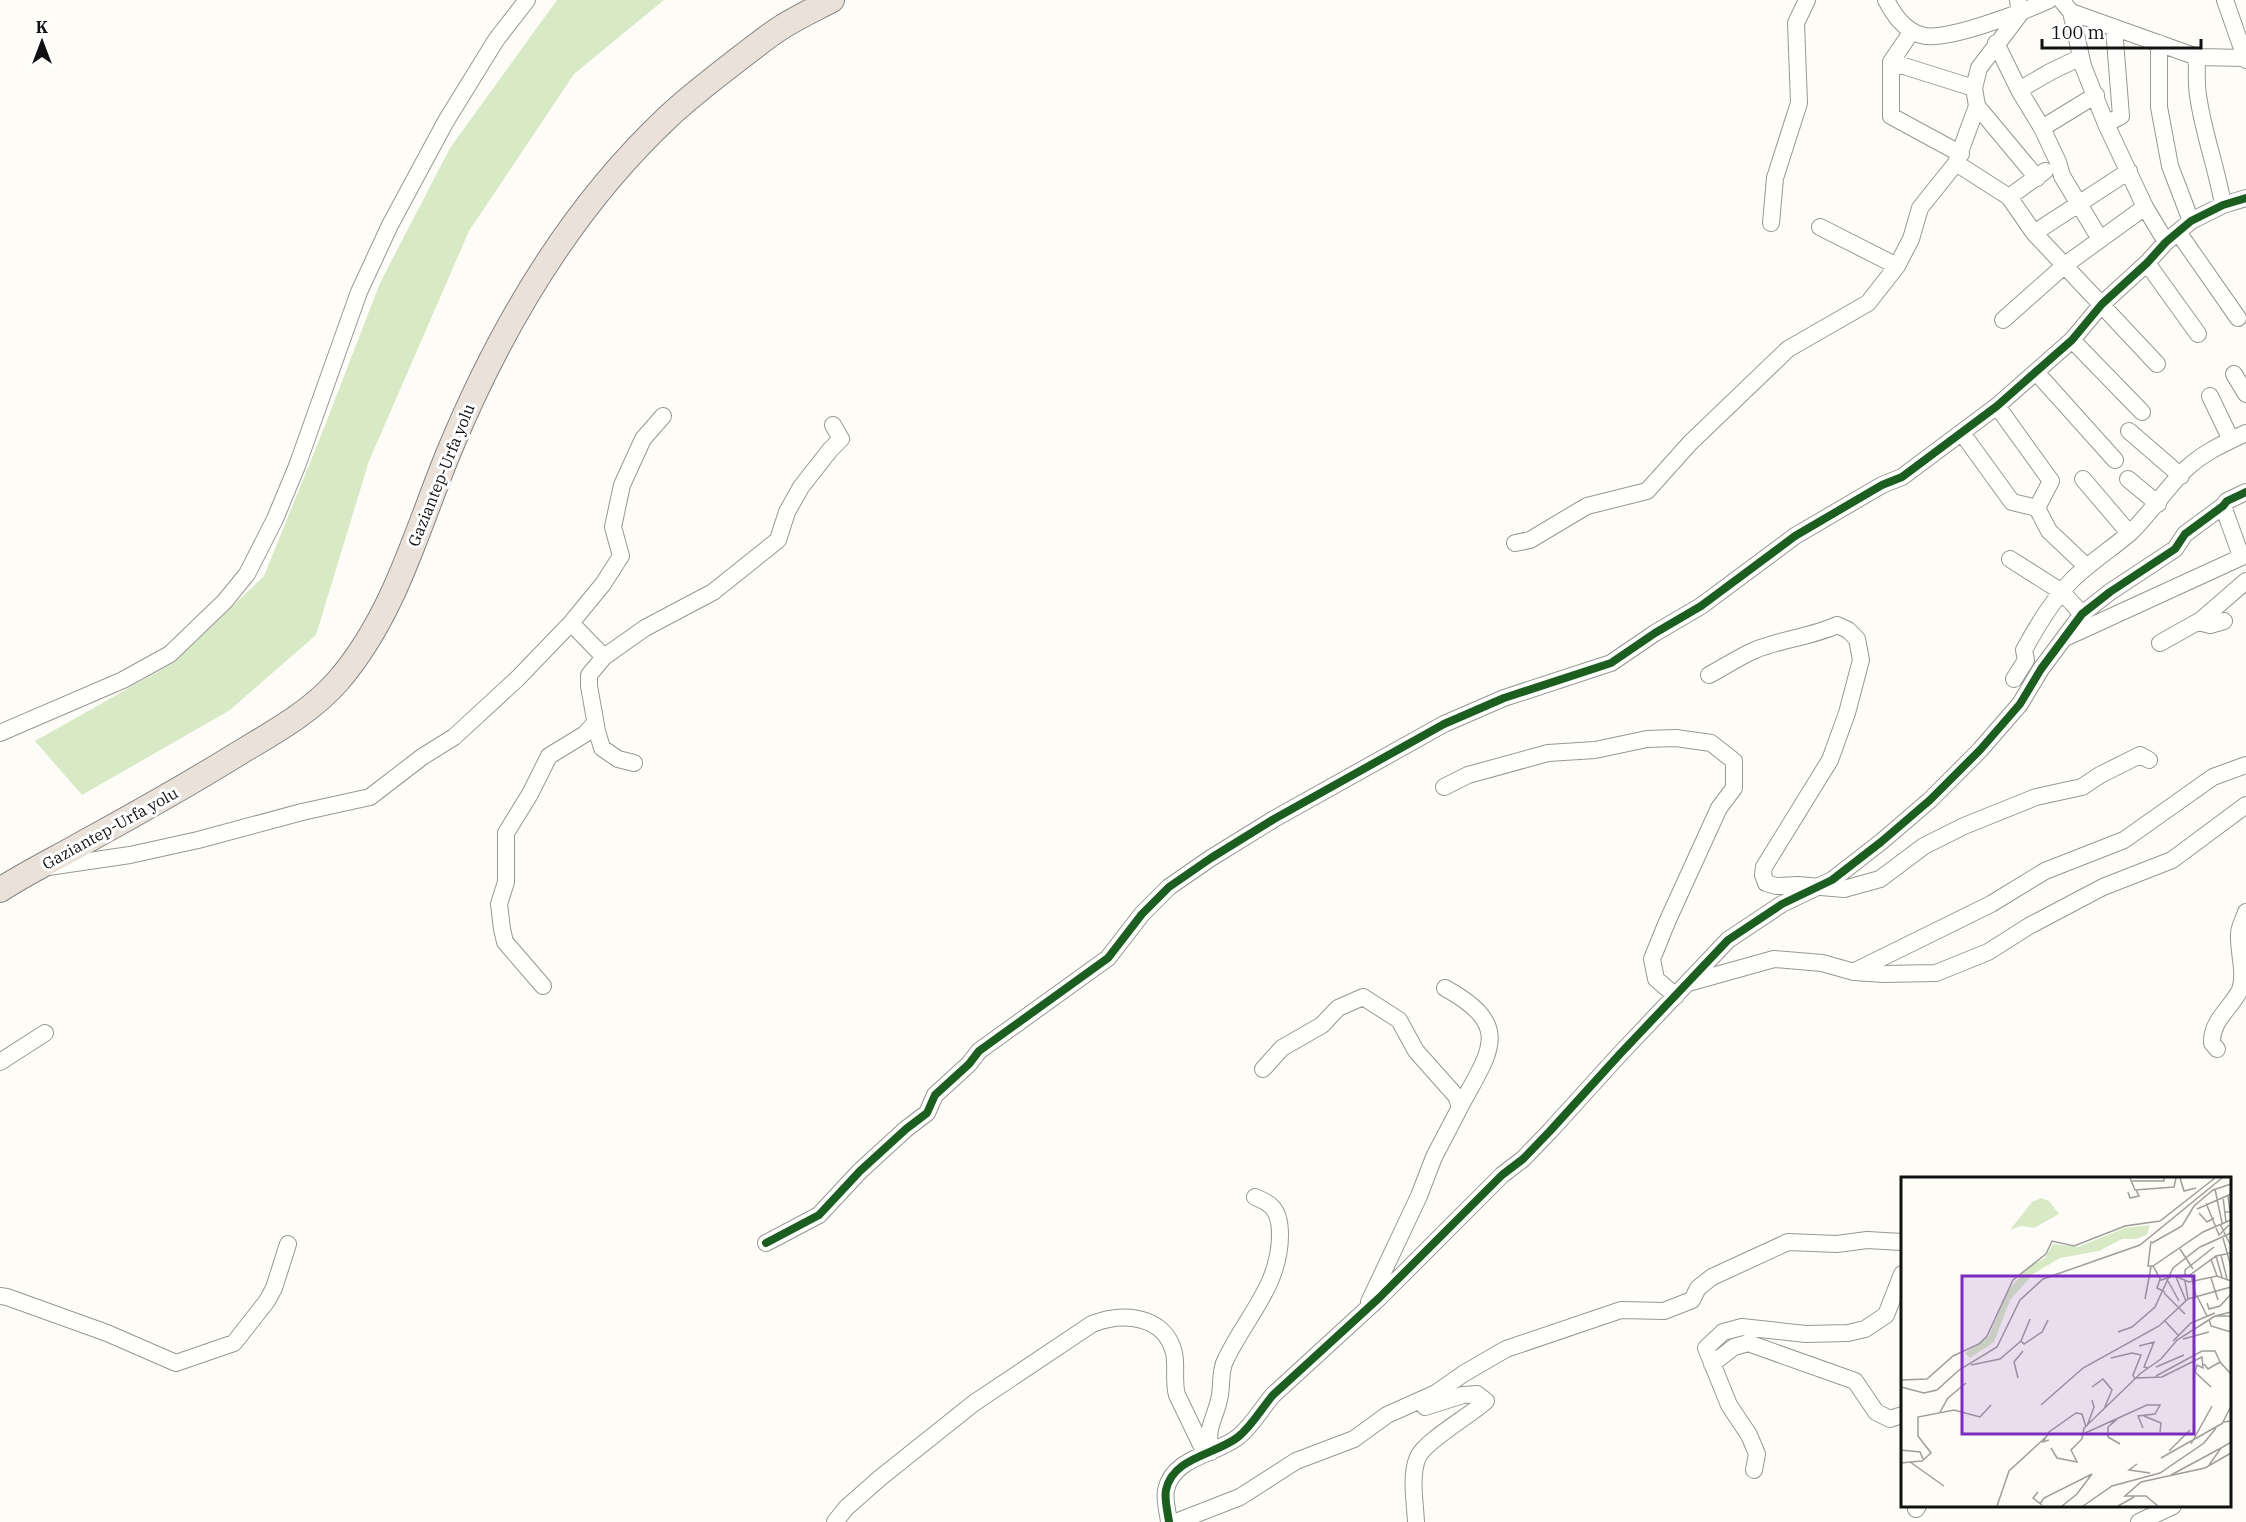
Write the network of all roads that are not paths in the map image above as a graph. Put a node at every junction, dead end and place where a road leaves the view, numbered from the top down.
1 (527, 0) edge
2 (799, 0) edge
3 (832, 0) edge
4 (1807, 0) edge
5 (1886, 0) edge
6 (2049, 0) edge
7 (2225, 0) edge
8 (2066, 6) edge
9 (2019, 7) edge
10 (2114, 28) junction
11 (1912, 31) junction
12 (1996, 43) junction
13 (2159, 43) junction
14 (2081, 57) junction
15 (2197, 57) junction
16 (2246, 58) edge
17 (1891, 62) junction
18 (1974, 88) junction
19 (2019, 90) junction
20 (2096, 95) junction
21 (1977, 106) junction
22 (2106, 124) junction
23 (2042, 128) junction
24 (1958, 158) junction
25 (2058, 162) junction
26 (2129, 171) junction
27 (2037, 178) junction
28 (2009, 197) junction
29 (2246, 198) edge
30 (2080, 204) junction
31 (2223, 205) junction
32 (2145, 207) junction
33 (1772, 223) dead end
34 (1820, 227) dead end
35 (2178, 232) junction
36 (2034, 233) junction
37 (2100, 239) junction
38 (2147, 263) junction
39 (2065, 265) junction
40 (1897, 266) junction
41 (2102, 304) junction
42 (2238, 318) dead end
43 (2003, 320) dead end
44 (2198, 334) dead end
45 (2073, 340) junction
46 (2157, 364) dead end
47 (2036, 372) junction
48 (2234, 374) dead end
49 (2246, 394) edge
50 (2210, 396) dead end
51 (1997, 406) junction
52 (2142, 412) dead end
53 (663, 416) dead end
54 (833, 425) dead end
55 (2129, 431) dead end
56 (1962, 434) junction
57 (2239, 437) edge
58 (2115, 460) dead end
59 (2181, 476) junction
60 (2083, 478) dead end
61 (2128, 479) dead end
62 (2246, 492) edge
63 (2158, 504) junction
64 (2223, 506) junction
65 (2037, 508) junction
66 (2129, 533) junction
67 (1515, 543) dead end
68 (2243, 555) edge
69 (2010, 560) dead end
70 (2087, 567) junction
71 (2246, 581) edge
72 (2062, 592) junction
73 (2082, 614) junction
74 (2224, 621) dead end
75 (2199, 622) junction
76 (571, 624) junction
77 (2066, 637) junction
78 (2160, 643) dead end
79 (604, 657) junction
80 (1709, 675) dead end
81 (2014, 679) dead end
82 (595, 723) junction
83 (0, 733) edge
84 (2149, 760) dead end
85 (634, 763) dead end
86 (2246, 765) edge
87 (1444, 787) dead end
88 (2246, 806) edge
89 (38, 868) junction
90 (0, 871) edge
91 (1818, 886) junction
92 (0, 890) edge
93 (2246, 912) edge
94 (1854, 972) junction
95 (1687, 983) junction
96 (543, 986) dead end
97 (1445, 988) dead end
98 (1676, 996) junction
99 (45, 1033) dead end
100 (2217, 1049) dead end
101 (0, 1062) edge
102 (1263, 1069) dead end
103 (1460, 1107) junction
104 (1255, 1197) dead end
105 (1901, 1242) edge
106 (766, 1243) dead end
107 (288, 1244) dead end
108 (1901, 1277) edge
109 (0, 1296) edge
110 (1365, 1311) junction
111 (1712, 1364) junction
112 (1406, 1407) junction
113 (1901, 1415) edge
114 (1208, 1453) junction
115 (1754, 1470) dead end
116 (2172, 1507) edge
117 (835, 1522) edge
118 (1169, 1522) edge
119 (1176, 1522) edge
120 (1416, 1522) edge
121 (2139, 1522) edge

1 - 83 street
2 - 90 highway, Gaziantep-Urfa yolu
3 - 89 highway, Gaziantep-Urfa yolu
4 - 33 street
5 - 11 street
6 - 9 street
7 - 16 street
8 - 10 street
8 - 14 street
9 - 11 street
9 - 12 street
10 - 13 street
10 - 22 street
11 - 17 street
12 - 18 street
12 - 19 street
13 - 15 street
13 - 35 street
14 - 19 street
14 - 20 street
15 - 16 street
15 - 31 street
17 - 18 street
17 - 24 street
18 - 21 street
19 - 23 street
20 - 22 street
20 - 23 street
21 - 24 street
21 - 27 street
22 - 26 street
23 - 25 street
24 - 28 street
24 - 40 street
25 - 27 street
25 - 30 street
26 - 30 street
26 - 32 street
27 - 28 street
28 - 36 street
29 - 31 street
30 - 36 street
30 - 37 street
31 - 35 street
32 - 35 street
32 - 37 street
34 - 40 street
35 - 38 street
35 - 42 street
36 - 39 street
37 - 39 street
38 - 41 street
38 - 44 street
39 - 41 street
39 - 43 street
40 - 67 street
41 - 45 street
41 - 46 street
45 - 47 street
45 - 52 street
47 - 51 street
47 - 58 street
48 - 49 street
50 - 57 street
51 - 56 street
51 - 65 street
53 - 76 street
54 - 79 street
55 - 59 street
56 - 65 street
56 - 106 street
57 - 59 street
59 - 63 street
60 - 66 street
61 - 63 street
62 - 64 street
63 - 66 street
64 - 68 street
64 - 73 street
65 - 70 street
66 - 70 street
68 - 77 street
69 - 72 street
70 - 72 street
71 - 75 street
72 - 73 street
72 - 81 street
73 - 77 street
74 - 75 street
75 - 78 street
76 - 79 street
76 - 89 street
77 - 91 street
79 - 82 street
80 - 91 street
82 - 85 street
82 - 96 street
84 - 91 street
86 - 94 street
87 - 98 street
88 - 94 street
89 - 92 highway, Gaziantep-Urfa yolu
91 - 95 street
93 - 100 street
94 - 95 street
95 - 98 street
97 - 103 street
98 - 110 street
99 - 101 street
102 - 103 street
103 - 110 street
104 - 114 street
105 - 112 street
107 - 109 street
108 - 111 street
110 - 114 street
111 - 113 street
111 - 115 street
112 - 119 street
112 - 120 street
114 - 117 street
114 - 118 street
116 - 121 street

